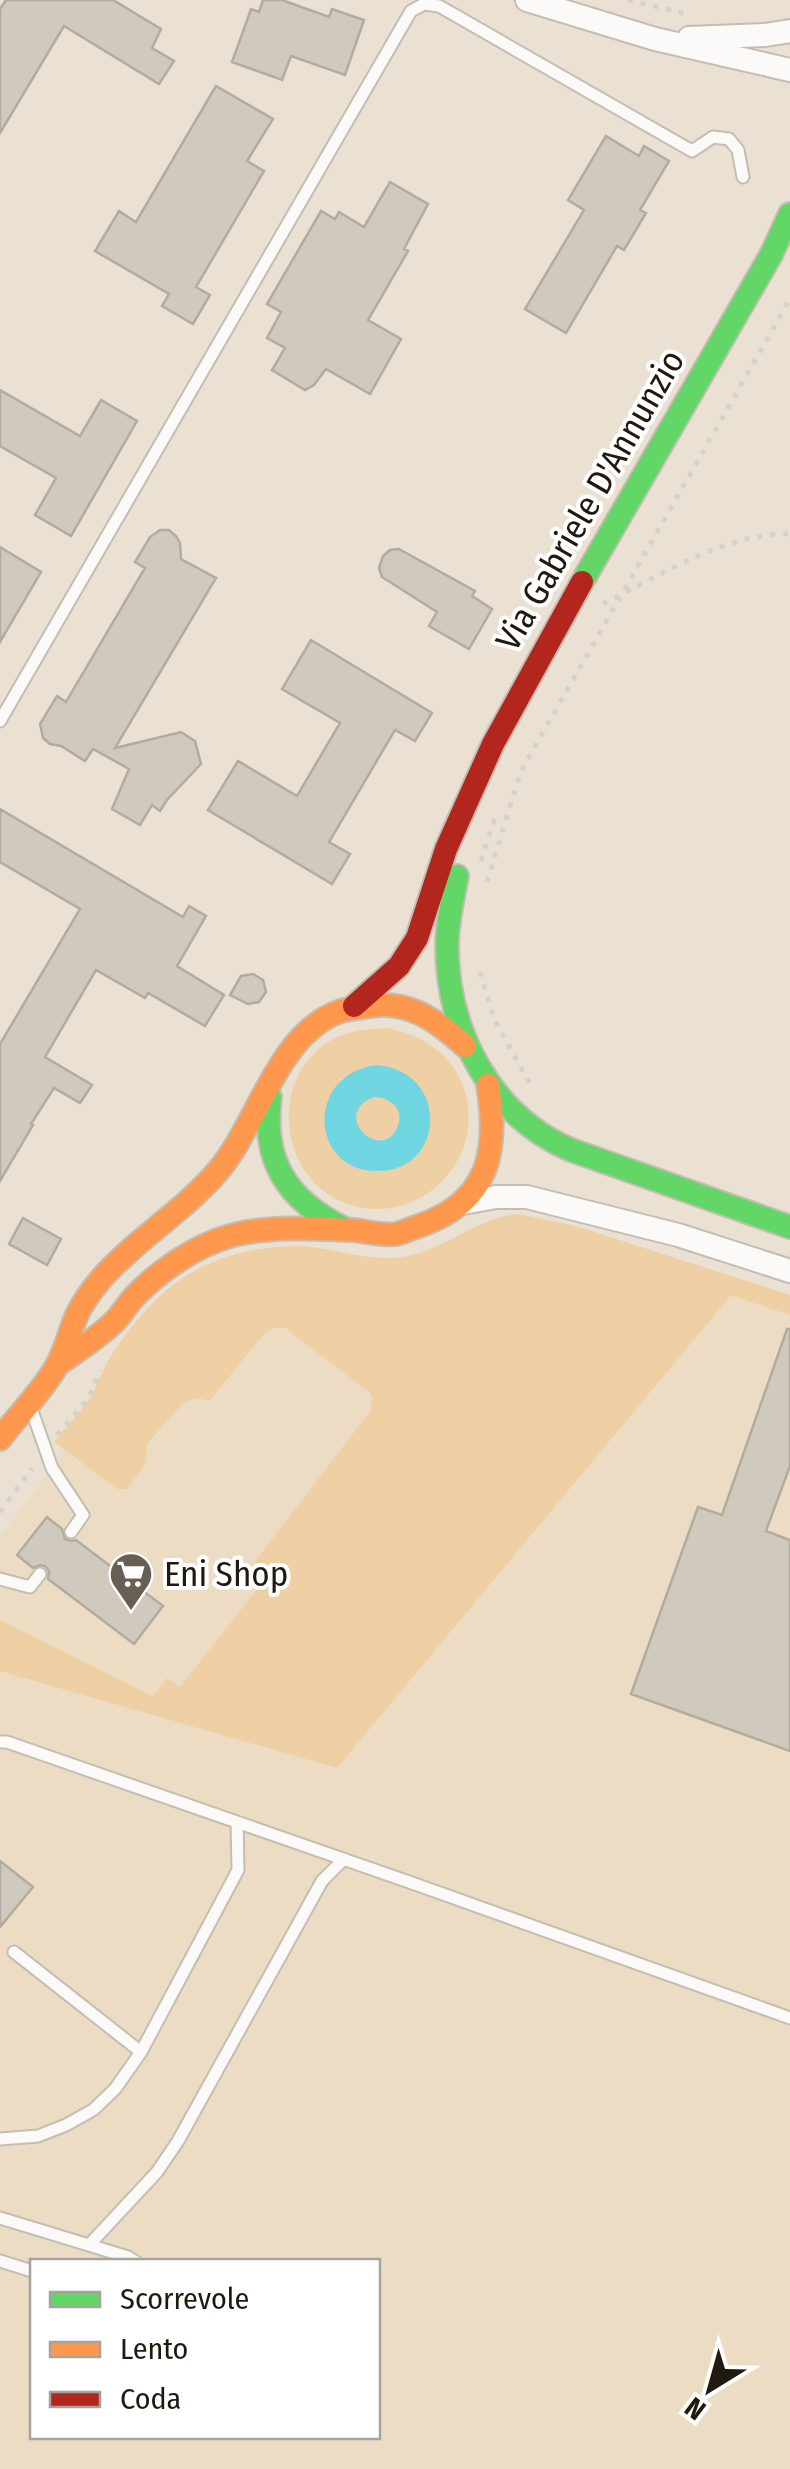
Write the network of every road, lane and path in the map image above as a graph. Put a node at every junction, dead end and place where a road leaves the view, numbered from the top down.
1 (528, 0) edge
2 (790, 32) edge
3 (656, 39) junction
4 (790, 70) edge
5 (743, 177) dead end
6 (790, 214) edge
7 (790, 233) edge
8 (771, 255) junction
9 (790, 299) edge
10 (790, 534) edge
11 (612, 588) dead end
12 (620, 596) junction
13 (0, 721) edge
14 (476, 784) junction
15 (498, 808) dead end
16 (481, 862) dead end
17 (486, 884) dead end
18 (479, 968) dead end
19 (354, 1006) junction
20 (466, 1046) junction
21 (273, 1083) junction
22 (488, 1085) junction
23 (540, 1100) dead end
24 (463, 1203) junction
25 (790, 1227) edge
26 (349, 1230) junction
27 (790, 1271) edge
28 (56, 1366) junction
29 (102, 1366) dead end
30 (29, 1401) junction
31 (0, 1440) edge
32 (46, 1450) junction
33 (0, 1512) edge
34 (71, 1532) dead end
35 (40, 1574) dead end
36 (0, 1579) edge
37 (0, 1742) edge
38 (236, 1822) junction
39 (344, 1859) junction
40 (14, 1952) dead end
41 (790, 2018) edge
42 (141, 2052) junction
43 (0, 2139) edge
44 (0, 2218) edge
45 (90, 2245) junction
46 (131, 2259) edge
47 (0, 2261) edge
48 (30, 2270) edge

1 - 3 street
2 - 3 street
3 - 4 street
5 - 13 lane
6 - 8 main road, Via Gabriele D'Annunzio
7 - 8 main road, Via Gabriele D'Annunzio
8 - 14 main road, Via Gabriele D'Annunzio
9 - 12 path
10 - 12 path
11 - 12 path
12 - 17 path
14 - 19 main road
14 - 20 main road
15 - 16 path
18 - 23 path
19 - 20 main road
19 - 21 main road
20 - 22 main road
21 - 26 main road
21 - 28 main road
22 - 24 main road
22 - 25 main road
24 - 26 main road
24 - 27 street
26 - 28 main road
28 - 30 main road
29 - 32 path
30 - 31 main road
30 - 32 lane
32 - 33 path
32 - 34 lane
35 - 36 lane
37 - 38 lane
38 - 39 lane
38 - 42 lane
39 - 41 lane
39 - 45 lane
40 - 42 lane
42 - 43 lane
44 - 45 lane
45 - 46 lane
47 - 48 lane

